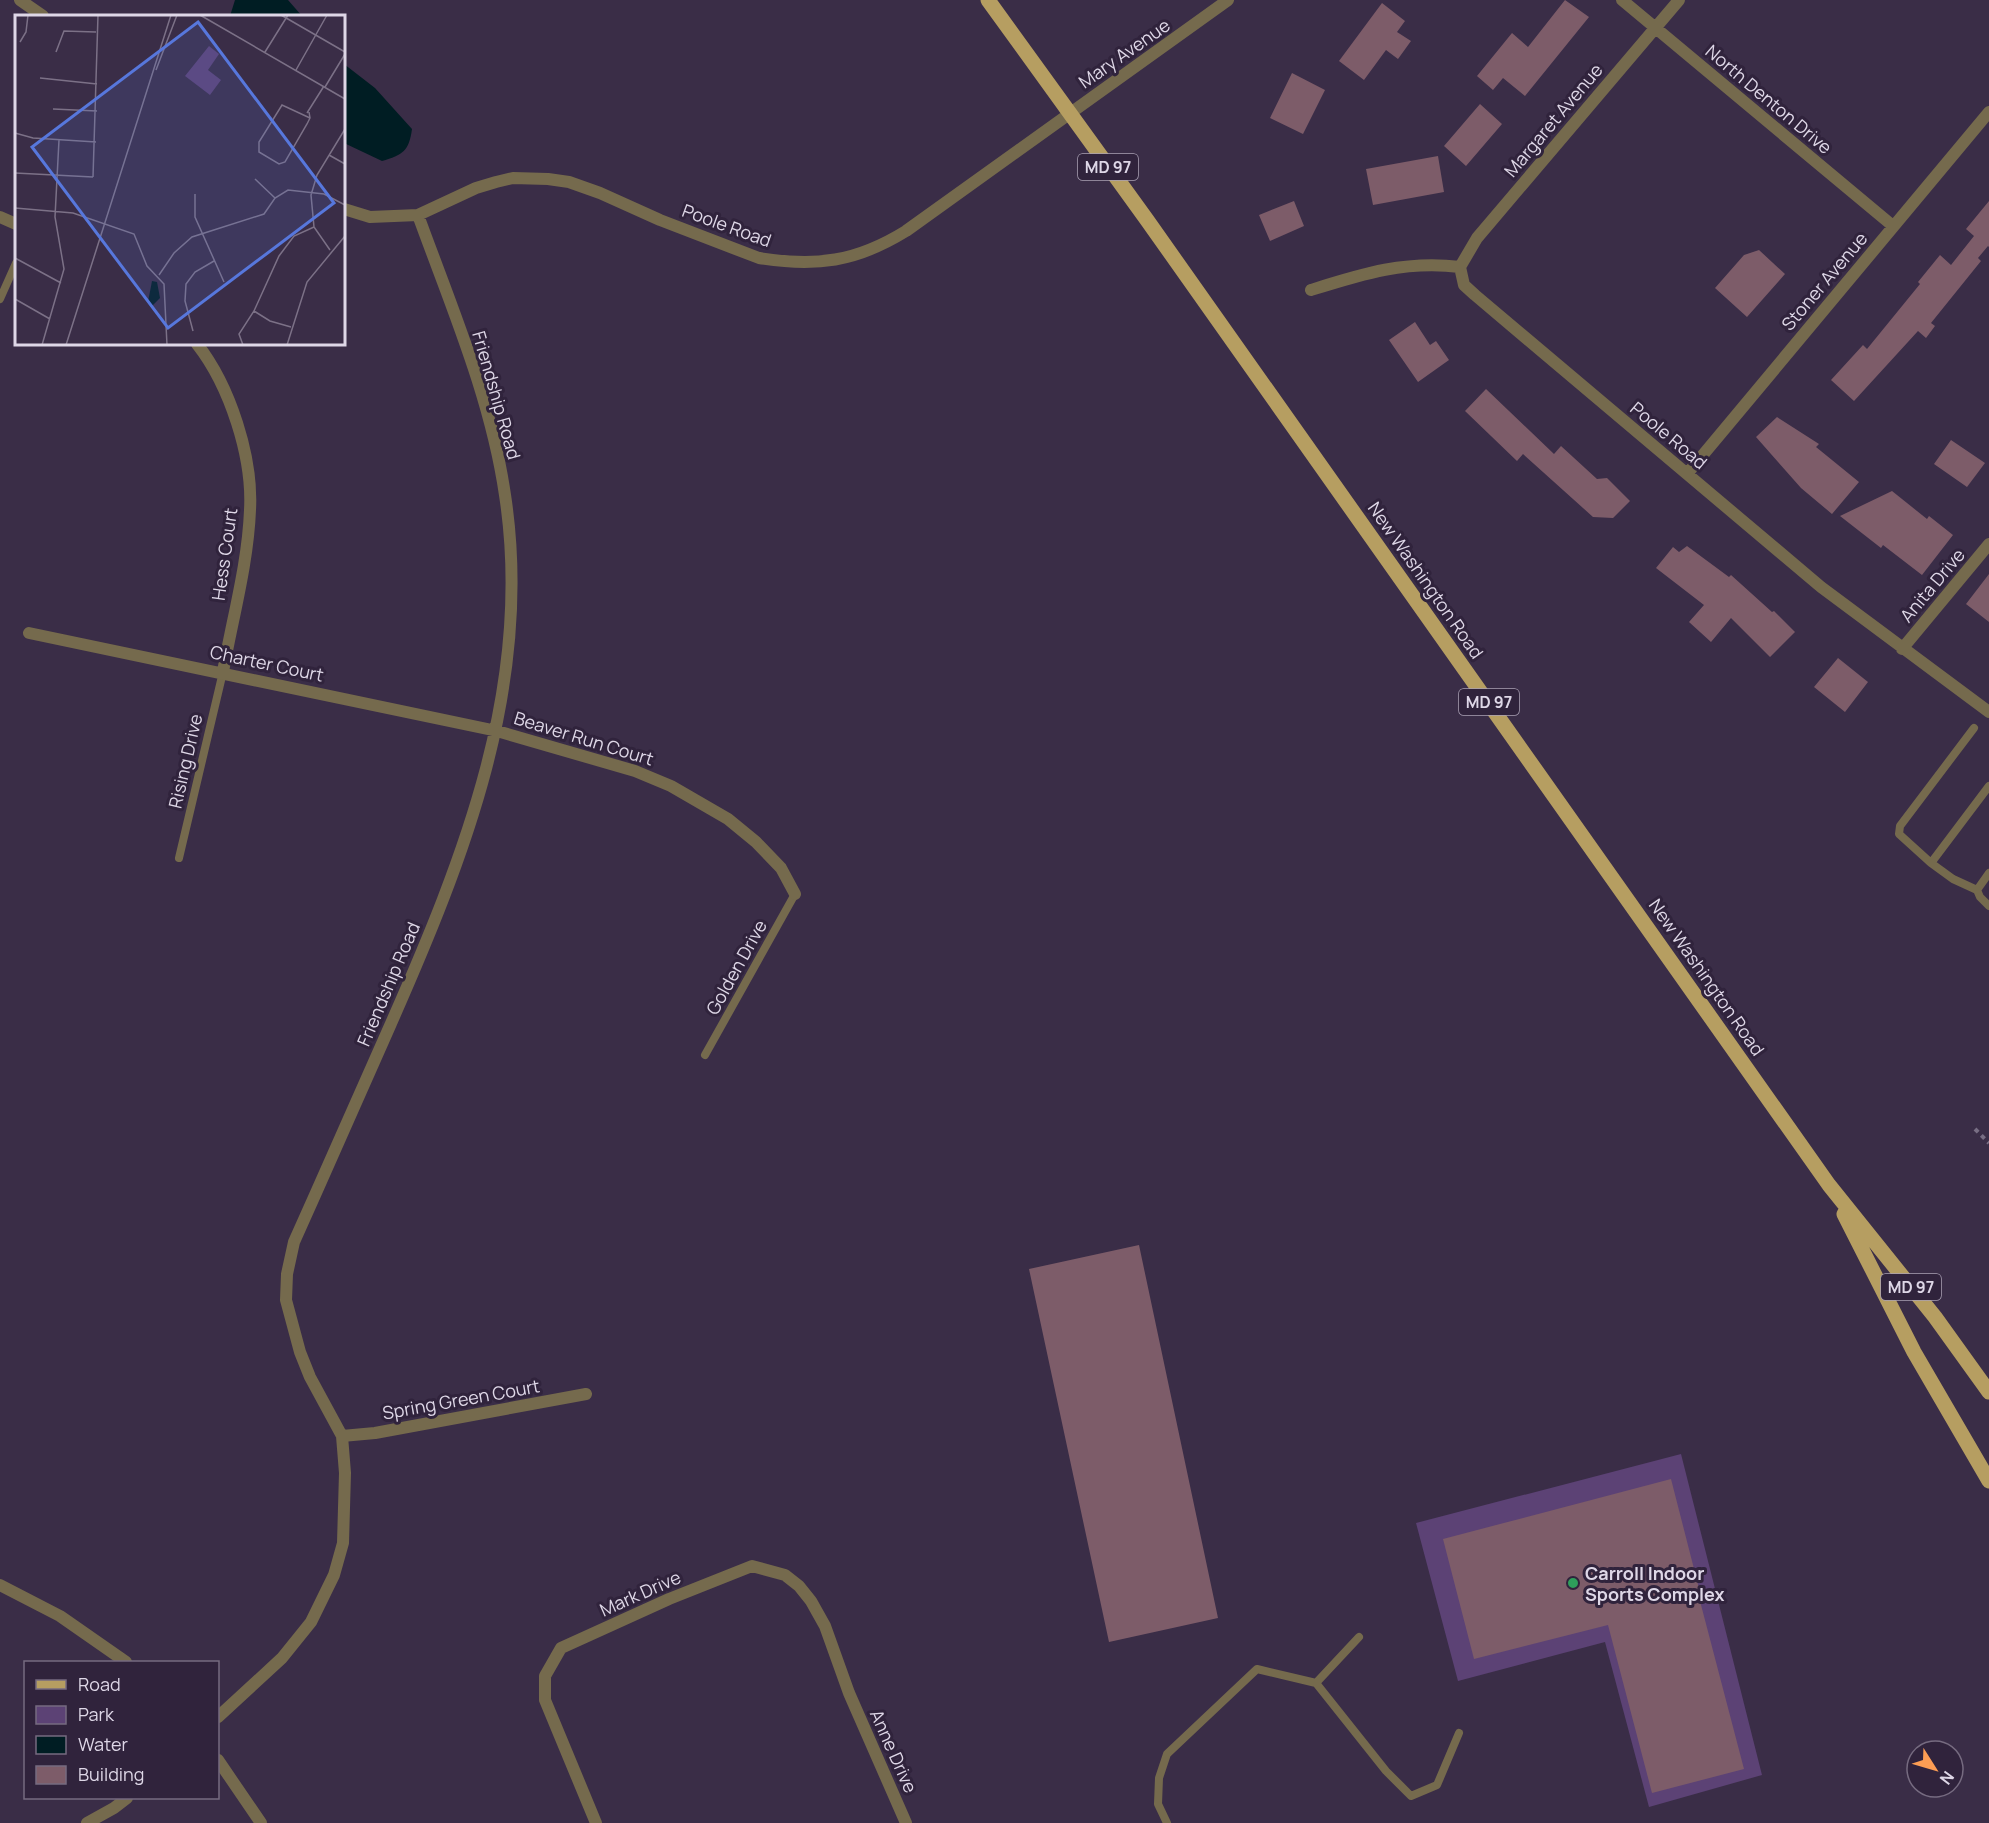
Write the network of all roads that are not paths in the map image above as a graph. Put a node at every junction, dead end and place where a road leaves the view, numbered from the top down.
1 (20, 0) edge
2 (988, 0) edge
3 (1228, 0) edge
4 (1622, 0) edge
5 (1679, 0) edge
6 (42, 15) edge
7 (1655, 28) junction
8 (1989, 112) edge
9 (1070, 113) junction
10 (345, 209) edge
11 (418, 215) junction
12 (0, 218) edge
13 (15, 224) edge
14 (1893, 226) junction
15 (15, 265) edge
16 (1460, 267) junction
17 (1311, 290) dead end
18 (0, 299) edge
19 (198, 345) edge
20 (1687, 474) junction
21 (1989, 544) edge
22 (29, 633) dead end
23 (1902, 649) junction
24 (223, 672) junction
25 (1989, 712) edge
26 (1974, 728) dead end
27 (497, 731) junction
28 (1989, 786) edge
29 (179, 858) dead end
30 (1931, 863) junction
31 (1989, 873) edge
32 (1977, 890) junction
33 (795, 894) joint
34 (1989, 906) edge
35 (705, 1056) dead end
36 (1829, 1185) junction
37 (1989, 1392) edge
38 (586, 1394) dead end
39 (342, 1436) junction
40 (1989, 1480) edge
41 (0, 1585) edge
42 (1359, 1637) dead end
43 (125, 1661) edge
44 (1316, 1683) junction
45 (849, 1693) joint
46 (219, 1716) edge
47 (1459, 1733) dead end
48 (219, 1761) edge
49 (125, 1799) edge
50 (87, 1823) edge
51 (261, 1823) edge
52 (596, 1823) edge
53 (906, 1823) edge
54 (1167, 1823) edge

1 - 6 street
2 - 9 main road, New Washington Road / MD 97
3 - 9 street, Mary Avenue
4 - 7 street, North Denton Drive
5 - 7 street, Margaret Avenue
7 - 14 street, North Denton Drive
7 - 16 street, Margaret Avenue
8 - 14 street, Stoner Avenue
9 - 11 street, Poole Road
9 - 36 main road, New Washington Road / MD 97
10 - 11 street, Poole Road
11 - 27 street, Friendship Road
12 - 13 street
14 - 20 street, Stoner Avenue
15 - 18 lane
16 - 17 street
16 - 20 street, Poole Road
19 - 24 street, Hess Court
20 - 23 street, Poole Road
21 - 23 street, Anita Drive
22 - 24 street, Charter Court
23 - 25 street, Poole Road
24 - 27 street, Charter Court
24 - 29 lane, Rising Drive
26 - 30 lane
27 - 33 street, Beaver Run Court
27 - 39 street, Friendship Road
28 - 30 lane
30 - 32 lane
31 - 32 lane
32 - 34 lane
33 - 35 lane, Golden Drive
36 - 37 main road, New Washington Road / MD 97
36 - 40 main road, New Washington Road / MD 97
38 - 39 street, Spring Green Court
39 - 46 street, Friendship Road
41 - 43 street
42 - 44 lane
44 - 47 lane
44 - 54 lane
45 - 52 street, Mark Drive
45 - 53 street, Anne Drive
48 - 51 street
49 - 50 street

